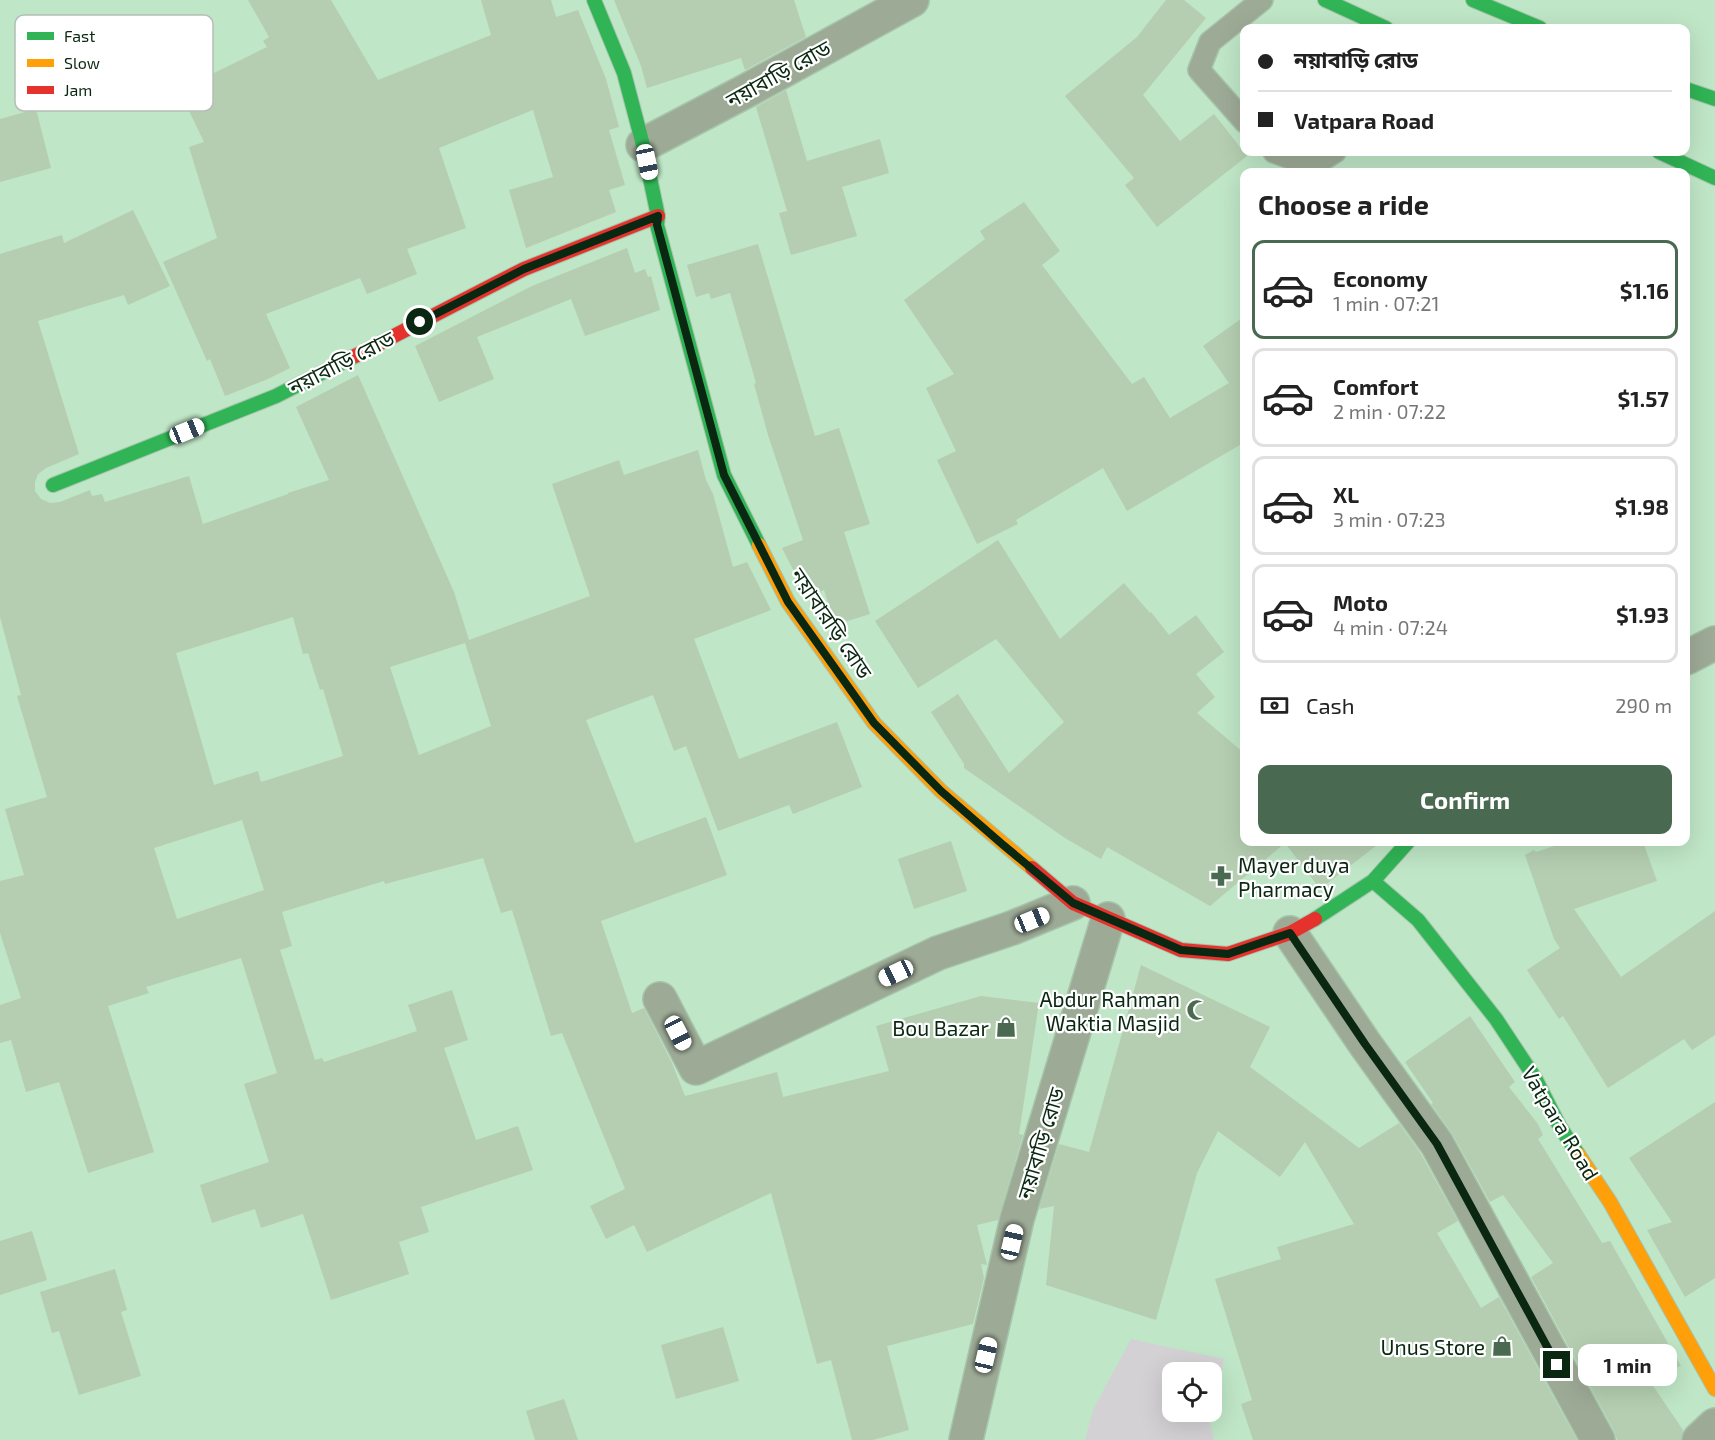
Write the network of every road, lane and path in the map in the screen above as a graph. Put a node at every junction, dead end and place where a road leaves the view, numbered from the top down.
1 (594, 0) edge
2 (912, 0) edge
3 (1262, 0) edge
4 (1324, 0) edge
5 (1473, 0) edge
6 (1377, 24) edge
7 (1530, 24) edge
8 (1690, 90) edge
9 (1715, 99) edge
10 (1240, 116) edge
11 (643, 145) junction
12 (1285, 156) edge
13 (1329, 156) edge
14 (1668, 156) edge
15 (1715, 178) edge
16 (658, 216) junction
17 (53, 485) dead end
18 (1715, 643) edge
19 (1690, 656) edge
20 (1404, 846) edge
21 (1373, 881) junction
22 (1073, 903) junction
23 (1107, 919) junction
24 (1290, 933) junction
25 (660, 999) dead end
26 (1715, 1389) edge
27 (1715, 1425) edge
28 (966, 1440) edge
29 (1598, 1440) edge
30 (1699, 1440) edge

1 - 11 main road, নয়াবারড়ি রোড
2 - 11 street, নয়াবাড়ি রোড
3 - 10 lane
4 - 6 main road
5 - 7 main road
8 - 9 main road
11 - 16 main road, নয়াবারড়ি রোড
12 - 13 lane
14 - 15 main road
16 - 17 main road, নয়াবাড়ি রোড
16 - 22 main road, নয়াবারড়ি রোড
18 - 19 street
20 - 21 main road
21 - 24 main road
21 - 26 main road, Vatpara Road
22 - 23 main road, নয়াবারড়ি রোড
22 - 25 street
23 - 24 main road, নয়াবারড়ি রোড
23 - 28 street, নয়াবাড়ি রোড
24 - 29 street
27 - 30 street

